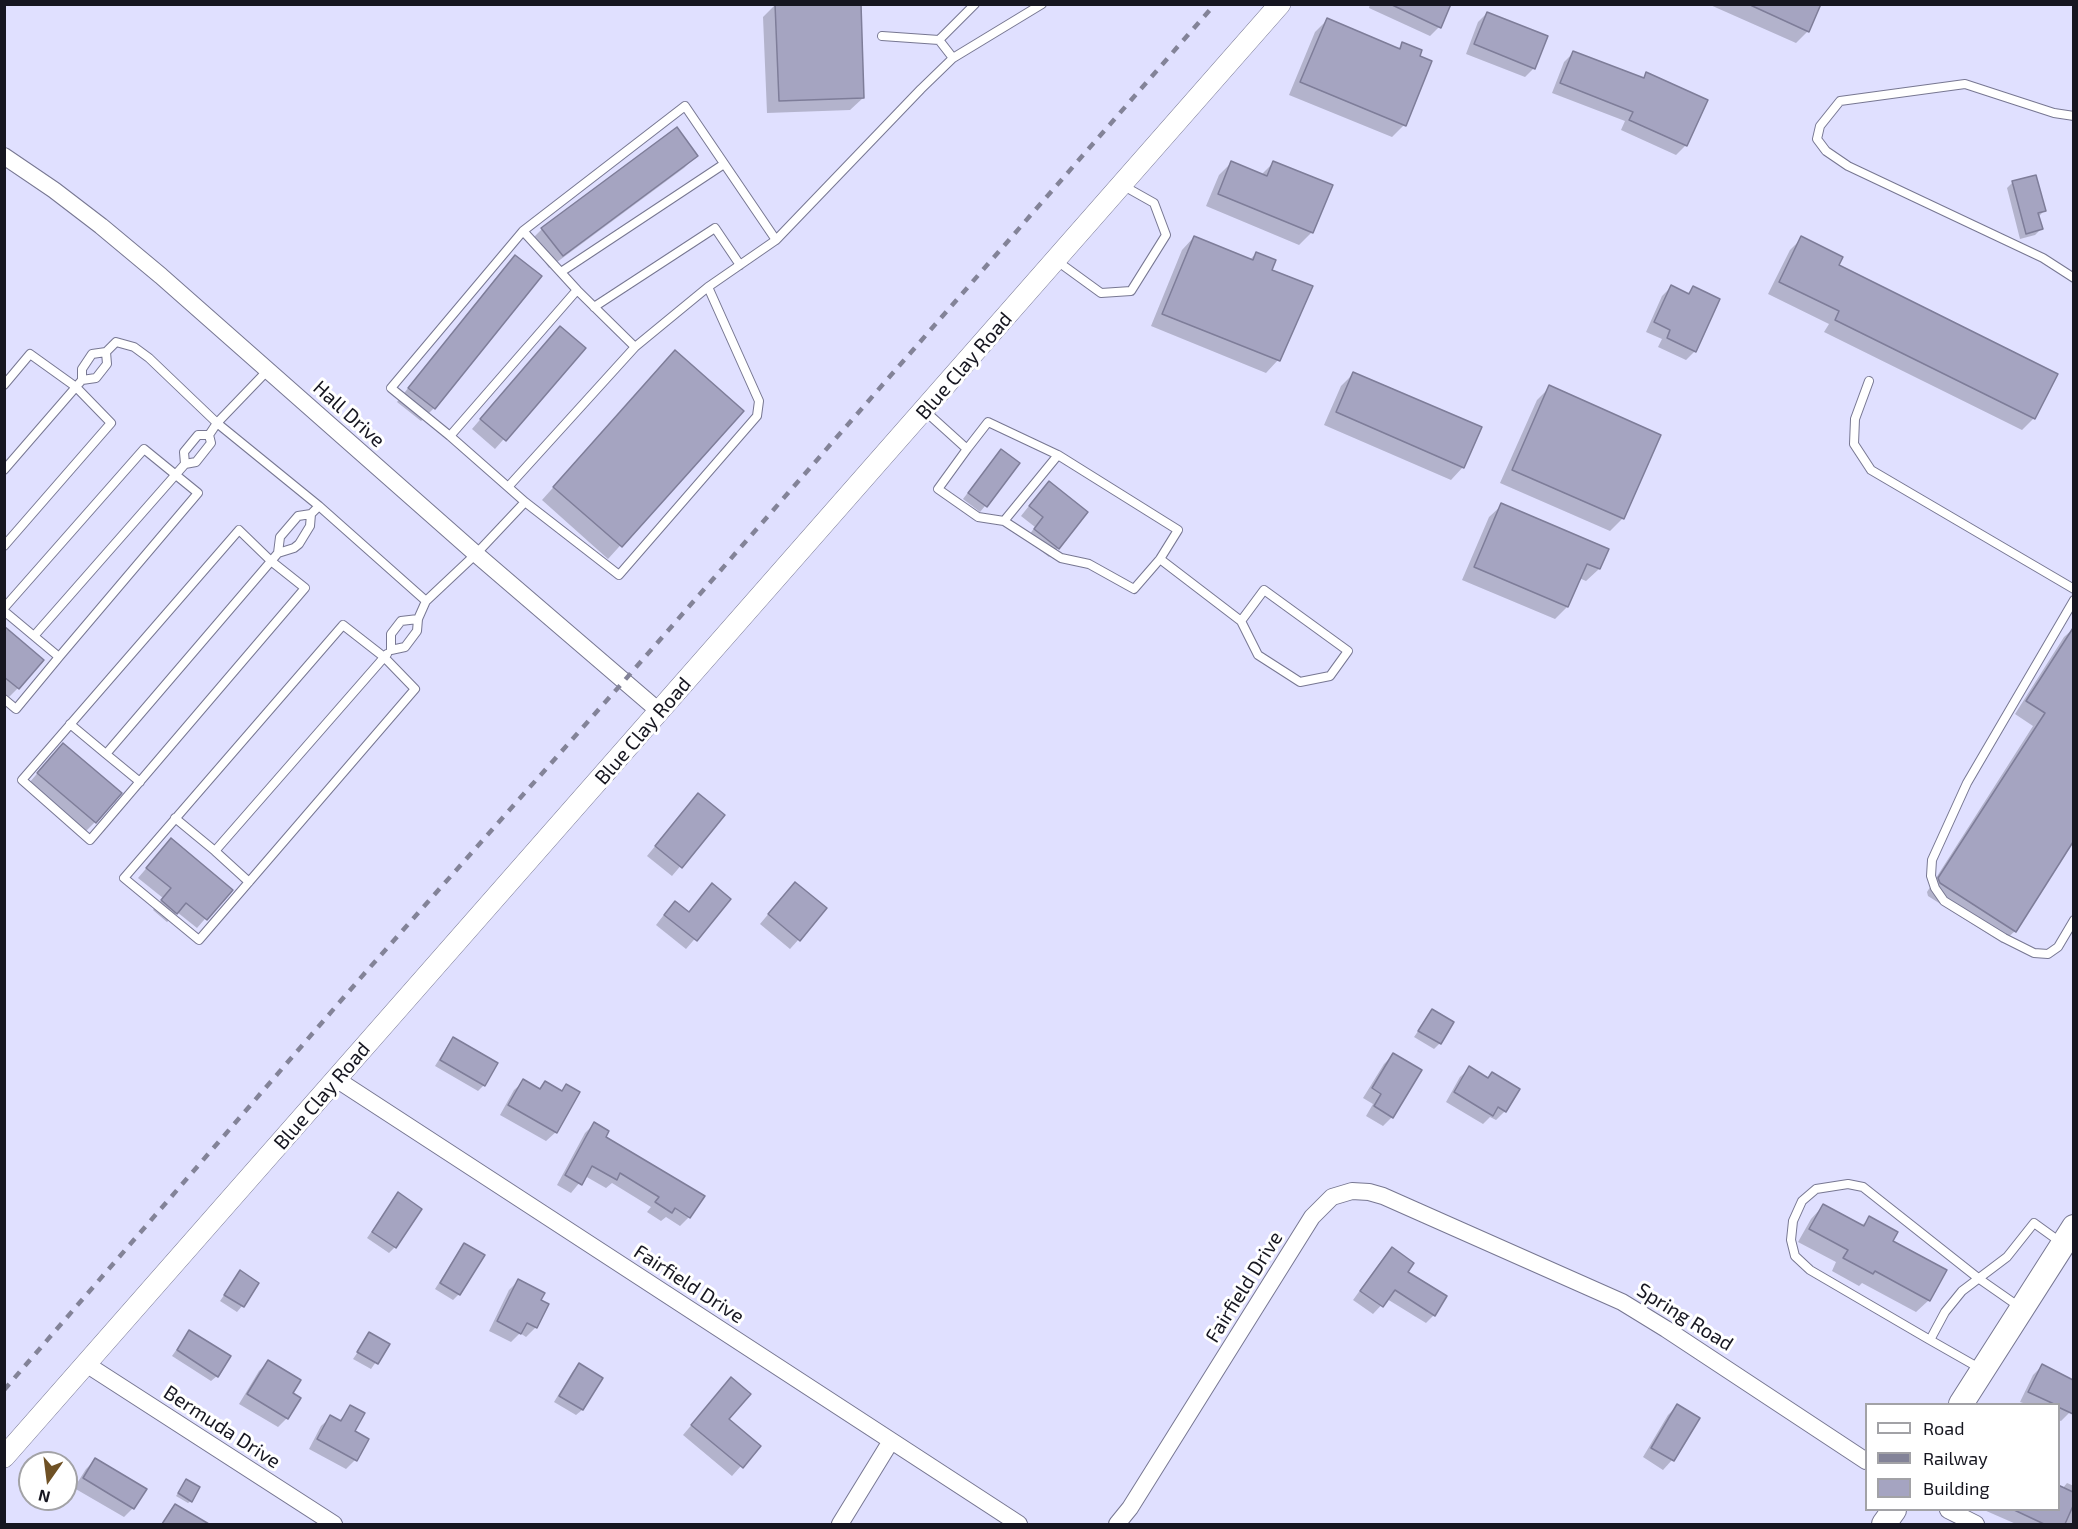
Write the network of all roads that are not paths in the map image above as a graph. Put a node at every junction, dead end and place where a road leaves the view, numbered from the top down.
1 (975, 4) edge
2 (1042, 4) edge
3 (1280, 4) edge
4 (882, 36) dead end
5 (939, 40) junction
6 (953, 58) junction
7 (2073, 116) edge
8 (4, 156) edge
9 (724, 164) junction
10 (1122, 185) junction
11 (523, 231) junction
12 (776, 240) junction
13 (1057, 261) junction
14 (740, 265) junction
15 (561, 272) junction
16 (2073, 278) edge
17 (708, 287) junction
18 (577, 290) junction
19 (594, 307) junction
20 (635, 347) junction
21 (105, 352) junction
22 (268, 370) junction
23 (1869, 381) dead end
24 (79, 384) junction
25 (4, 385) edge
26 (925, 411) junction
27 (217, 423) junction
28 (209, 435) junction
29 (450, 436) junction
30 (967, 449) junction
31 (1058, 455) junction
32 (185, 464) junction
33 (4, 470) edge
34 (175, 475) junction
35 (508, 487) junction
36 (525, 502) junction
37 (319, 506) junction
38 (311, 514) junction
39 (1004, 521) junction
40 (4, 546) edge
41 (278, 553) junction
42 (476, 554) junction
43 (1160, 559) junction
44 (271, 561) junction
45 (2073, 589) edge
46 (2073, 600) edge
47 (426, 601) junction
48 (4, 609) edge
49 (418, 619) junction
50 (1241, 621) junction
51 (34, 636) junction
52 (391, 650) junction
53 (59, 657) junction
54 (384, 657) junction
55 (4, 699) edge
56 (660, 712) junction
57 (70, 724) junction
58 (106, 754) junction
59 (140, 782) junction
60 (175, 818) junction
61 (215, 851) junction
62 (249, 882) junction
63 (2073, 920) edge
64 (336, 1079) junction
65 (1468, 1233) joint
66 (2068, 1236) edge
67 (1978, 1278) junction
68 (2022, 1308) junction
69 (1930, 1340) junction
70 (86, 1364) junction
71 (1983, 1370) junction
72 (1962, 1403) edge
73 (891, 1441) junction
74 (4, 1457) edge
75 (1865, 1460) edge
76 (1893, 1511) edge
77 (1952, 1511) edge
78 (334, 1524) edge
79 (840, 1524) edge
80 (1019, 1524) edge
81 (1118, 1524) edge
82 (1884, 1524) edge
83 (1976, 1524) edge

1 - 5 lane
2 - 6 lane
3 - 10 street, Blue Clay Road
4 - 5 lane
5 - 6 lane
6 - 12 lane
7 - 16 lane
8 - 22 street, Hall Drive
9 - 11 lane
9 - 12 lane
9 - 15 lane
10 - 13 street, Blue Clay Road
10 - 13 lane
11 - 15 lane
11 - 29 lane
12 - 14 lane
13 - 26 street, Blue Clay Road
14 - 17 lane
14 - 19 lane
15 - 18 lane
17 - 20 lane
17 - 36 lane
18 - 19 lane
18 - 29 lane
19 - 20 lane
20 - 35 lane
21 - 24 lane
21 - 24 lane
21 - 27 lane
22 - 27 lane
22 - 42 street, Hall Drive
23 - 45 lane
24 - 25 lane
24 - 33 lane
24 - 40 lane
26 - 30 lane
26 - 56 street, Blue Clay Road
27 - 28 lane
27 - 37 lane
28 - 32 lane
28 - 32 lane
29 - 35 lane
30 - 31 lane
30 - 39 lane
31 - 39 lane
31 - 43 lane
32 - 34 lane
34 - 48 lane
34 - 51 lane
34 - 53 lane
35 - 36 lane
36 - 42 lane
37 - 38 lane
37 - 47 lane
38 - 41 lane
38 - 41 lane
39 - 43 lane
41 - 44 lane
42 - 47 lane
42 - 56 street, Hall Drive
43 - 50 lane
44 - 57 lane
44 - 58 lane
44 - 59 lane
46 - 63 lane
47 - 49 lane
48 - 51 lane
49 - 52 lane
49 - 52 lane
50 - 50 lane
51 - 53 lane
52 - 54 lane
53 - 55 lane
54 - 60 lane
54 - 61 lane
54 - 62 lane
56 - 64 street, Blue Clay Road
57 - 58 lane
57 - 59 lane
58 - 59 lane
60 - 61 lane
60 - 62 lane
61 - 62 lane
64 - 70 street, Blue Clay Road
64 - 73 street, Fairfield Drive
65 - 75 street, Spring Road
65 - 81 street, Fairfield Drive
66 - 67 lane
66 - 68 main road
67 - 68 lane
67 - 69 lane
67 - 69 lane
68 - 71 main road
69 - 71 lane
70 - 74 street, Blue Clay Road
70 - 78 street, Bermuda Drive
71 - 72 main road
73 - 79 street
73 - 80 street, Fairfield Drive
76 - 82 main road
77 - 83 street

